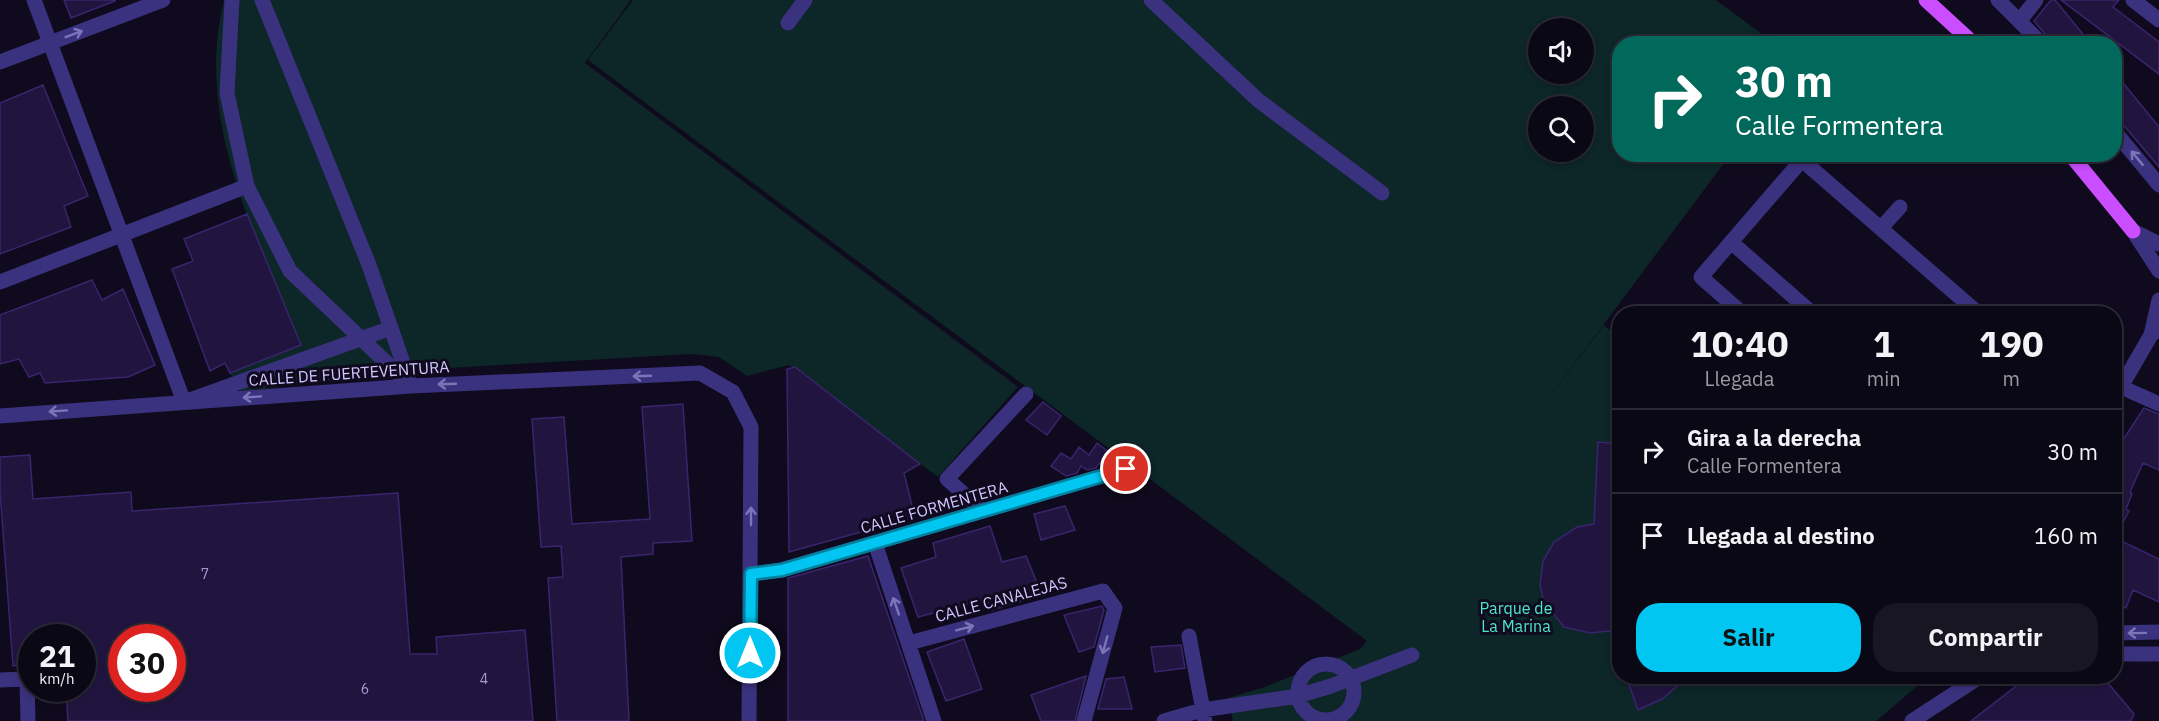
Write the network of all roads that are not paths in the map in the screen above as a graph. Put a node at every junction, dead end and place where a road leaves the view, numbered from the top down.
1 (34, 0) edge
2 (163, 0) edge
3 (232, 0) edge
4 (262, 0) edge
5 (805, 0) edge
6 (1151, 0) edge
7 (1926, 0) edge
8 (1998, 0) edge
9 (2036, 0) edge
10 (2133, 0) edge
11 (2021, 20) junction
12 (2159, 20) edge
13 (788, 23) dead end
14 (1965, 36) edge
15 (2035, 36) edge
16 (51, 43) junction
17 (0, 63) edge
18 (2122, 140) edge
19 (1800, 162) edge
20 (1809, 162) edge
21 (2077, 162) edge
22 (2159, 185) edge
23 (247, 186) junction
24 (1382, 193) dead end
25 (1900, 207) dead end
26 (1881, 228) junction
27 (2133, 231) junction
28 (122, 235) junction
29 (1731, 242) junction
30 (2159, 244) edge
31 (2159, 271) edge
32 (0, 282) edge
33 (2159, 300) edge
34 (1734, 306) edge
35 (1802, 306) edge
36 (1970, 306) edge
37 (391, 328) junction
38 (2155, 332) edge
39 (360, 339) junction
40 (411, 386) junction
41 (2122, 386) edge
42 (2122, 393) edge
43 (1026, 394) dead end
44 (184, 402) junction
45 (2159, 404) edge
46 (0, 416) edge
47 (1126, 469) dead end
48 (982, 511) junction
49 (874, 543) junction
50 (751, 574) junction
51 (2159, 632) edge
52 (2122, 633) edge
53 (1189, 636) dead end
54 (909, 643) junction
55 (2122, 654) edge
56 (2159, 654) edge
57 (1412, 655) dead end
58 (1351, 678) junction
59 (0, 680) edge
60 (1953, 684) edge
61 (1968, 684) edge
62 (1298, 696) junction
63 (1944, 698) junction
64 (1204, 715) edge
65 (28, 721) edge
66 (749, 721) edge
67 (934, 721) edge
68 (1084, 721) edge
69 (1164, 721) edge
70 (1912, 721) edge

1 - 16 street
16 -> 2 street
3 - 23 street
4 - 37 street
5 - 13 street
6 - 24 street
7 - 14 main road
8 - 11 street
9 - 11 street
10 - 12 street
11 - 15 street
16 - 17 street
16 - 28 street
22 -> 18 street
19 - 29 street
20 - 26 street
21 - 27 main road
23 - 28 street
23 - 39 street
25 - 26 street
26 - 36 street
27 - 30 street
27 - 31 street
28 - 32 street
28 - 44 street
29 - 34 street
29 - 35 street
33 - 38 street
37 - 39 street
37 - 40 street
38 - 41 street
39 - 40 street
39 - 44 street
40 -> 44 street, CALLE DE FUERTEVENTURA
50 -> 40 street, CALLE DE FUERTEVENTURA
42 - 45 street
43 - 48 street
44 -> 46 street, CALLE DE FUERTEVENTURA
47 - 48 street, CALLE FORMENTERA
48 - 49 street, CALLE FORMENTERA
49 - 50 street, CALLE FORMENTERA
54 -> 49 street
50 - 66 street
51 -> 52 street
53 - 64 street
54 - 67 street
54 -> 68 street, CALLE CANALEJAS
55 - 56 street
57 - 58 street
58 - 62 street
58 - 62 street
58 - 62 street
59 - 65 street
60 - 63 street
61 - 63 street
62 - 64 street
63 - 70 street
64 - 69 street

